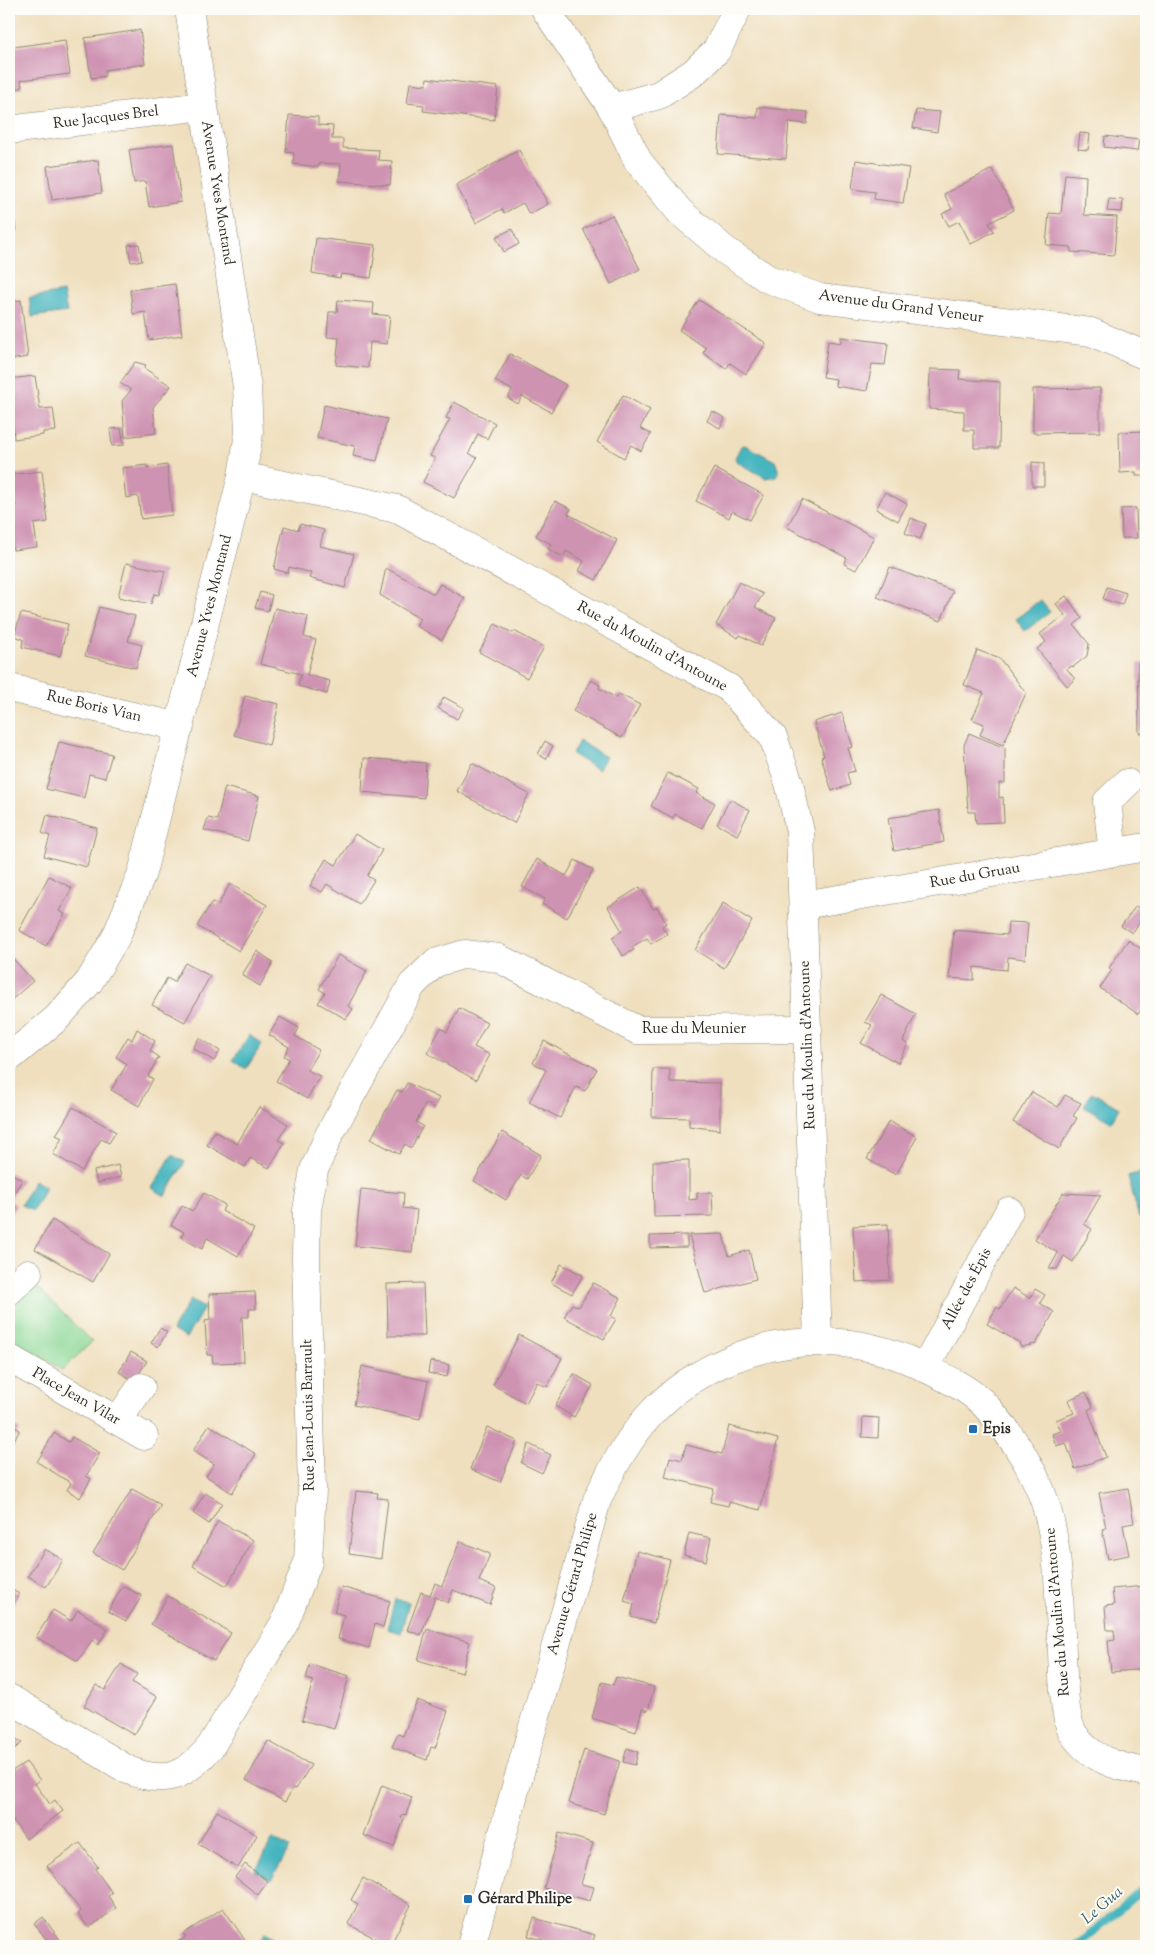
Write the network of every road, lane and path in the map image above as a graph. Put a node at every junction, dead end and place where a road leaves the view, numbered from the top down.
1 (189, 9) edge
2 (545, 9) edge
3 (737, 9) edge
4 (203, 106) junction
5 (612, 108) junction
6 (9, 130) edge
7 (1146, 356) edge
8 (242, 476) junction
9 (9, 688) edge
10 (180, 727) junction
11 (1127, 783) dead end
12 (1146, 847) edge
13 (1113, 853) junction
14 (803, 905) junction
15 (533, 977) joint
16 (808, 1029) junction
17 (9, 1058) edge
18 (1009, 1211) dead end
19 (818, 1341) junction
20 (9, 1358) edge
21 (925, 1368) junction
22 (141, 1387) dead end
23 (118, 1420) junction
24 (144, 1436) dead end
25 (9, 1698) edge
26 (1146, 1772) edge
27 (471, 1946) edge

1 - 4 street, Avenue Yves Montand
2 - 5 street, Avenue du Grand Veneur
3 - 5 street
4 - 6 street, Rue Jacques Brel
4 - 8 street, Avenue Yves Montand
5 - 7 street, Avenue du Grand Veneur
8 - 10 street, Avenue Yves Montand
8 - 14 street, Rue du Moulin d'Antoune
9 - 10 street, Rue Boris Vian
10 - 17 street, Avenue Yves Montand
11 - 13 street
12 - 13 street, Rue du Gruau
13 - 14 street, Rue du Gruau
14 - 16 street, Rue du Moulin d'Antoune
15 - 16 street, Rue du Meunier
15 - 25 street, Rue Jean-Louis Barrault
16 - 19 street, Rue du Moulin d'Antoune
18 - 21 street, Allée des Épis
19 - 21 street, Rue du Moulin d'Antoune
19 - 27 street, Avenue Gérard Philipe
20 - 23 street, Place Jean Vilar
21 - 26 street, Rue du Moulin d'Antoune
22 - 23 street
23 - 24 street, Place Jean Vilar

